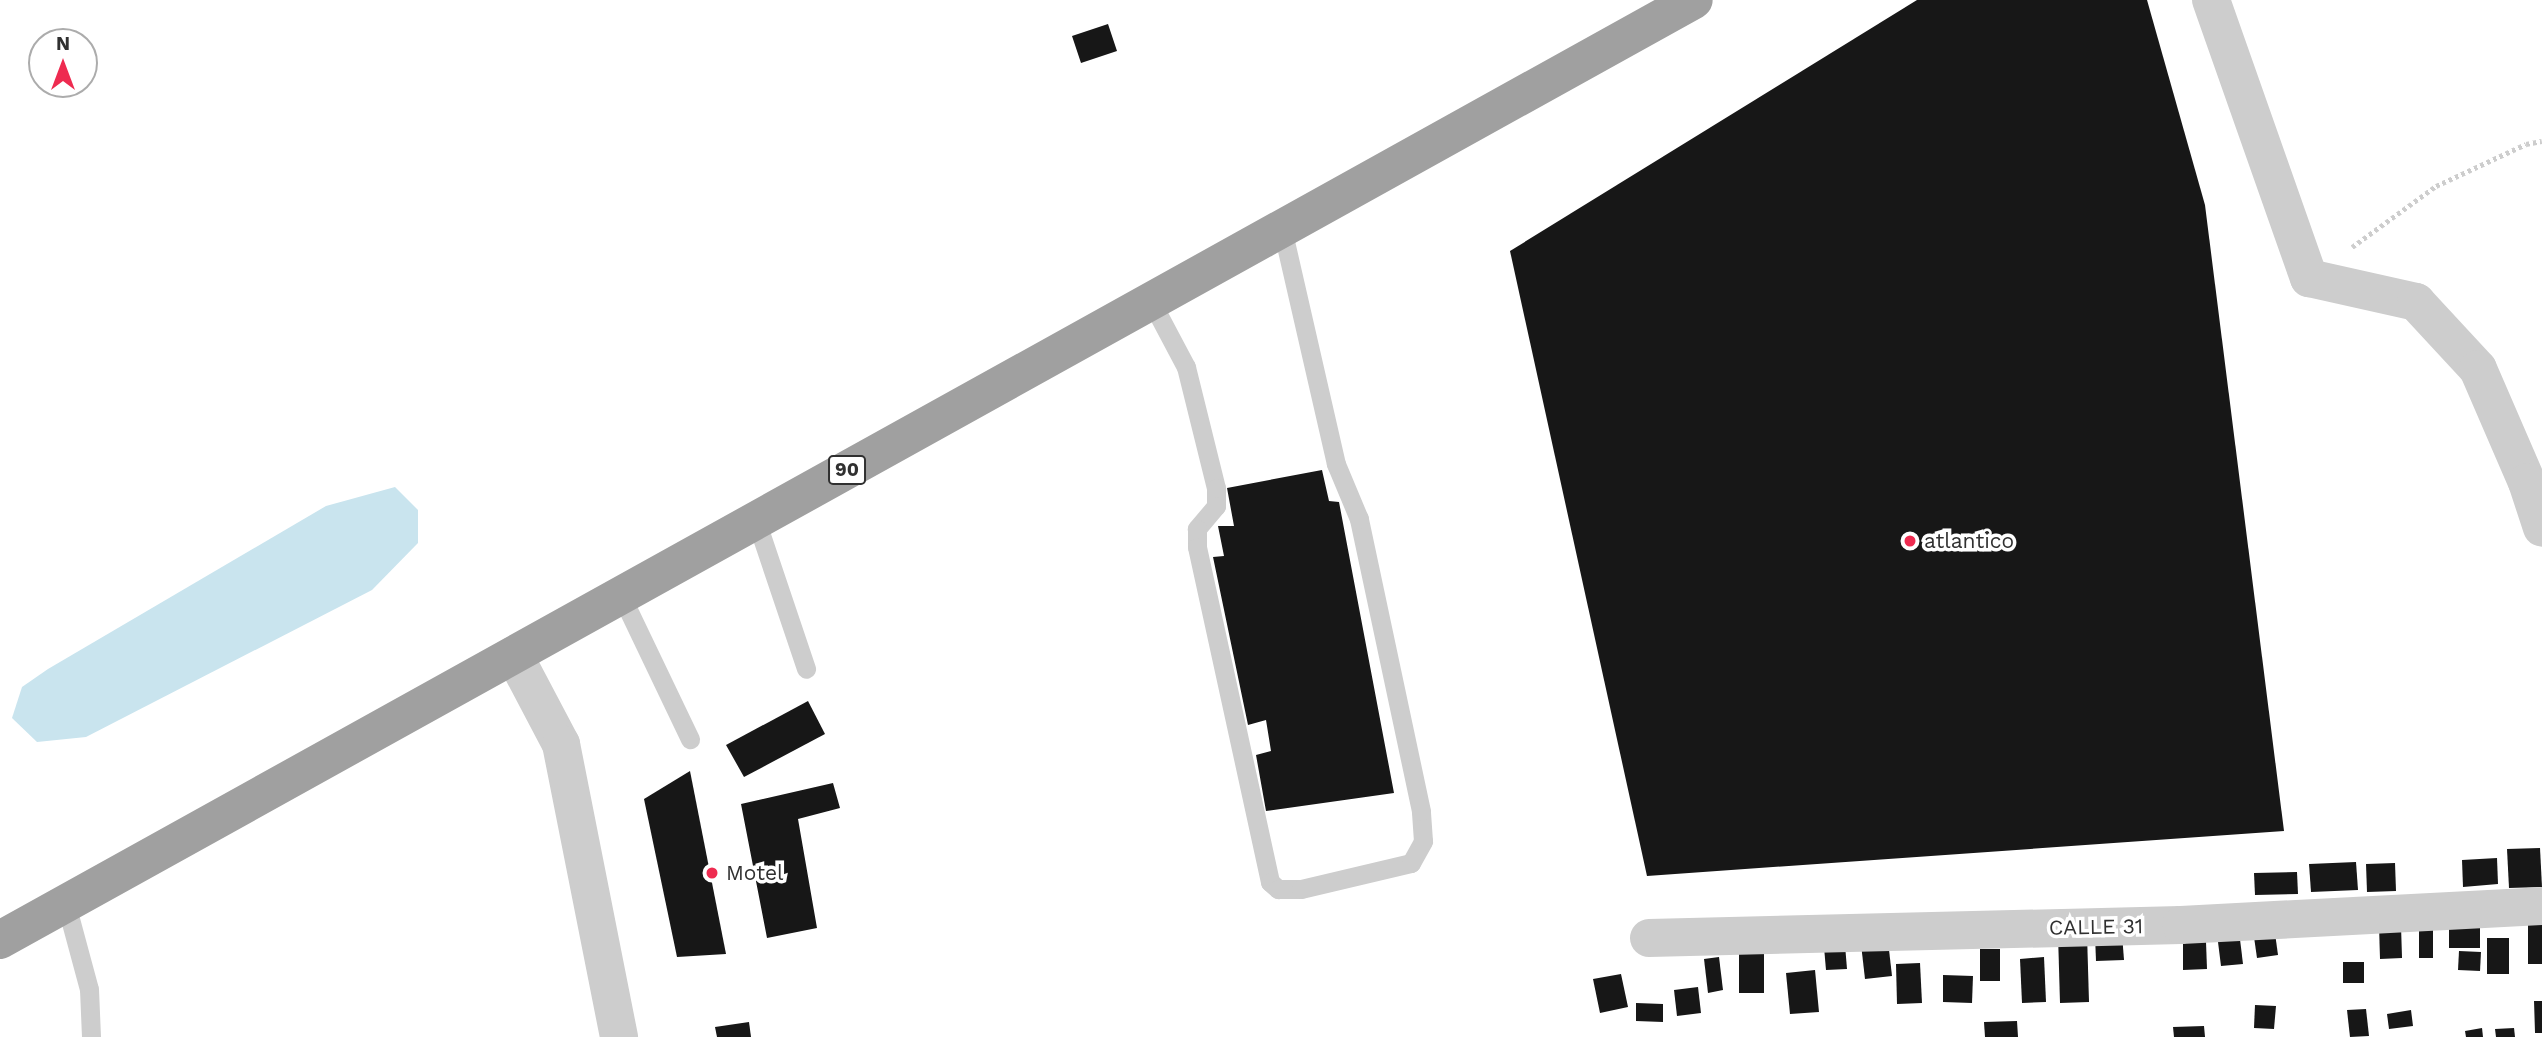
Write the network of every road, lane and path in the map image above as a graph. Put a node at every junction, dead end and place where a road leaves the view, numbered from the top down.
1 (1694, 0) edge
2 (2211, 0) edge
3 (2542, 141) edge
4 (1282, 229) junction
5 (2309, 278) junction
6 (1151, 301) junction
7 (2534, 480) edge
8 (756, 520) junction
9 (2542, 528) edge
10 (621, 596) junction
11 (514, 655) junction
12 (806, 668) dead end
13 (690, 739) dead end
14 (66, 904) junction
15 (2542, 906) edge
16 (1649, 938) dead end
17 (0, 940) edge
18 (91, 1037) edge
19 (619, 1037) edge

1 - 4 highway, 90
2 - 5 street
3 - 5 path
4 - 6 highway, 90
4 - 6 lane
5 - 7 street
6 - 8 highway, 90
7 - 9 street
8 - 10 highway, 90
8 - 12 lane
10 - 11 highway, 90
10 - 13 lane
11 - 14 highway, 90
11 - 19 street
14 - 17 highway, 90
14 - 18 lane
15 - 16 street, CALLE 31

